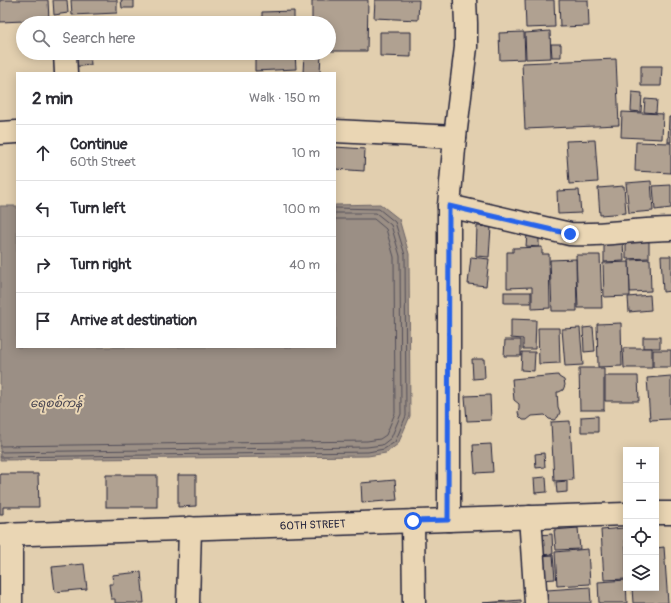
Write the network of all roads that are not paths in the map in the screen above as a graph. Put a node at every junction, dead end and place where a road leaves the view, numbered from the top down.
1 (465, 0) edge
2 (65, 60) edge
3 (66, 72) edge
4 (336, 131) edge
5 (0, 132) edge
6 (16, 132) edge
7 (455, 137) junction
8 (449, 206) junction
9 (671, 229) edge
10 (659, 513) edge
11 (671, 513) edge
12 (623, 514) edge
13 (530, 517) junction
14 (448, 520) junction
15 (413, 521) junction
16 (190, 528) junction
17 (5, 534) edge
18 (11, 603) edge
19 (188, 603) edge
20 (414, 603) edge
21 (536, 603) edge

1 - 7 street
2 - 3 street
4 - 7 street
5 - 6 street
7 - 8 street
8 - 9 street
8 - 14 street
10 - 11 street
12 - 13 street, 60TH STREET
13 - 14 street, 60TH STREET
13 - 21 street
14 - 15 street, 60TH STREET
15 - 16 street, 60TH STREET
15 - 20 street
16 - 17 street, 60TH STREET
16 - 19 street
17 - 18 street

